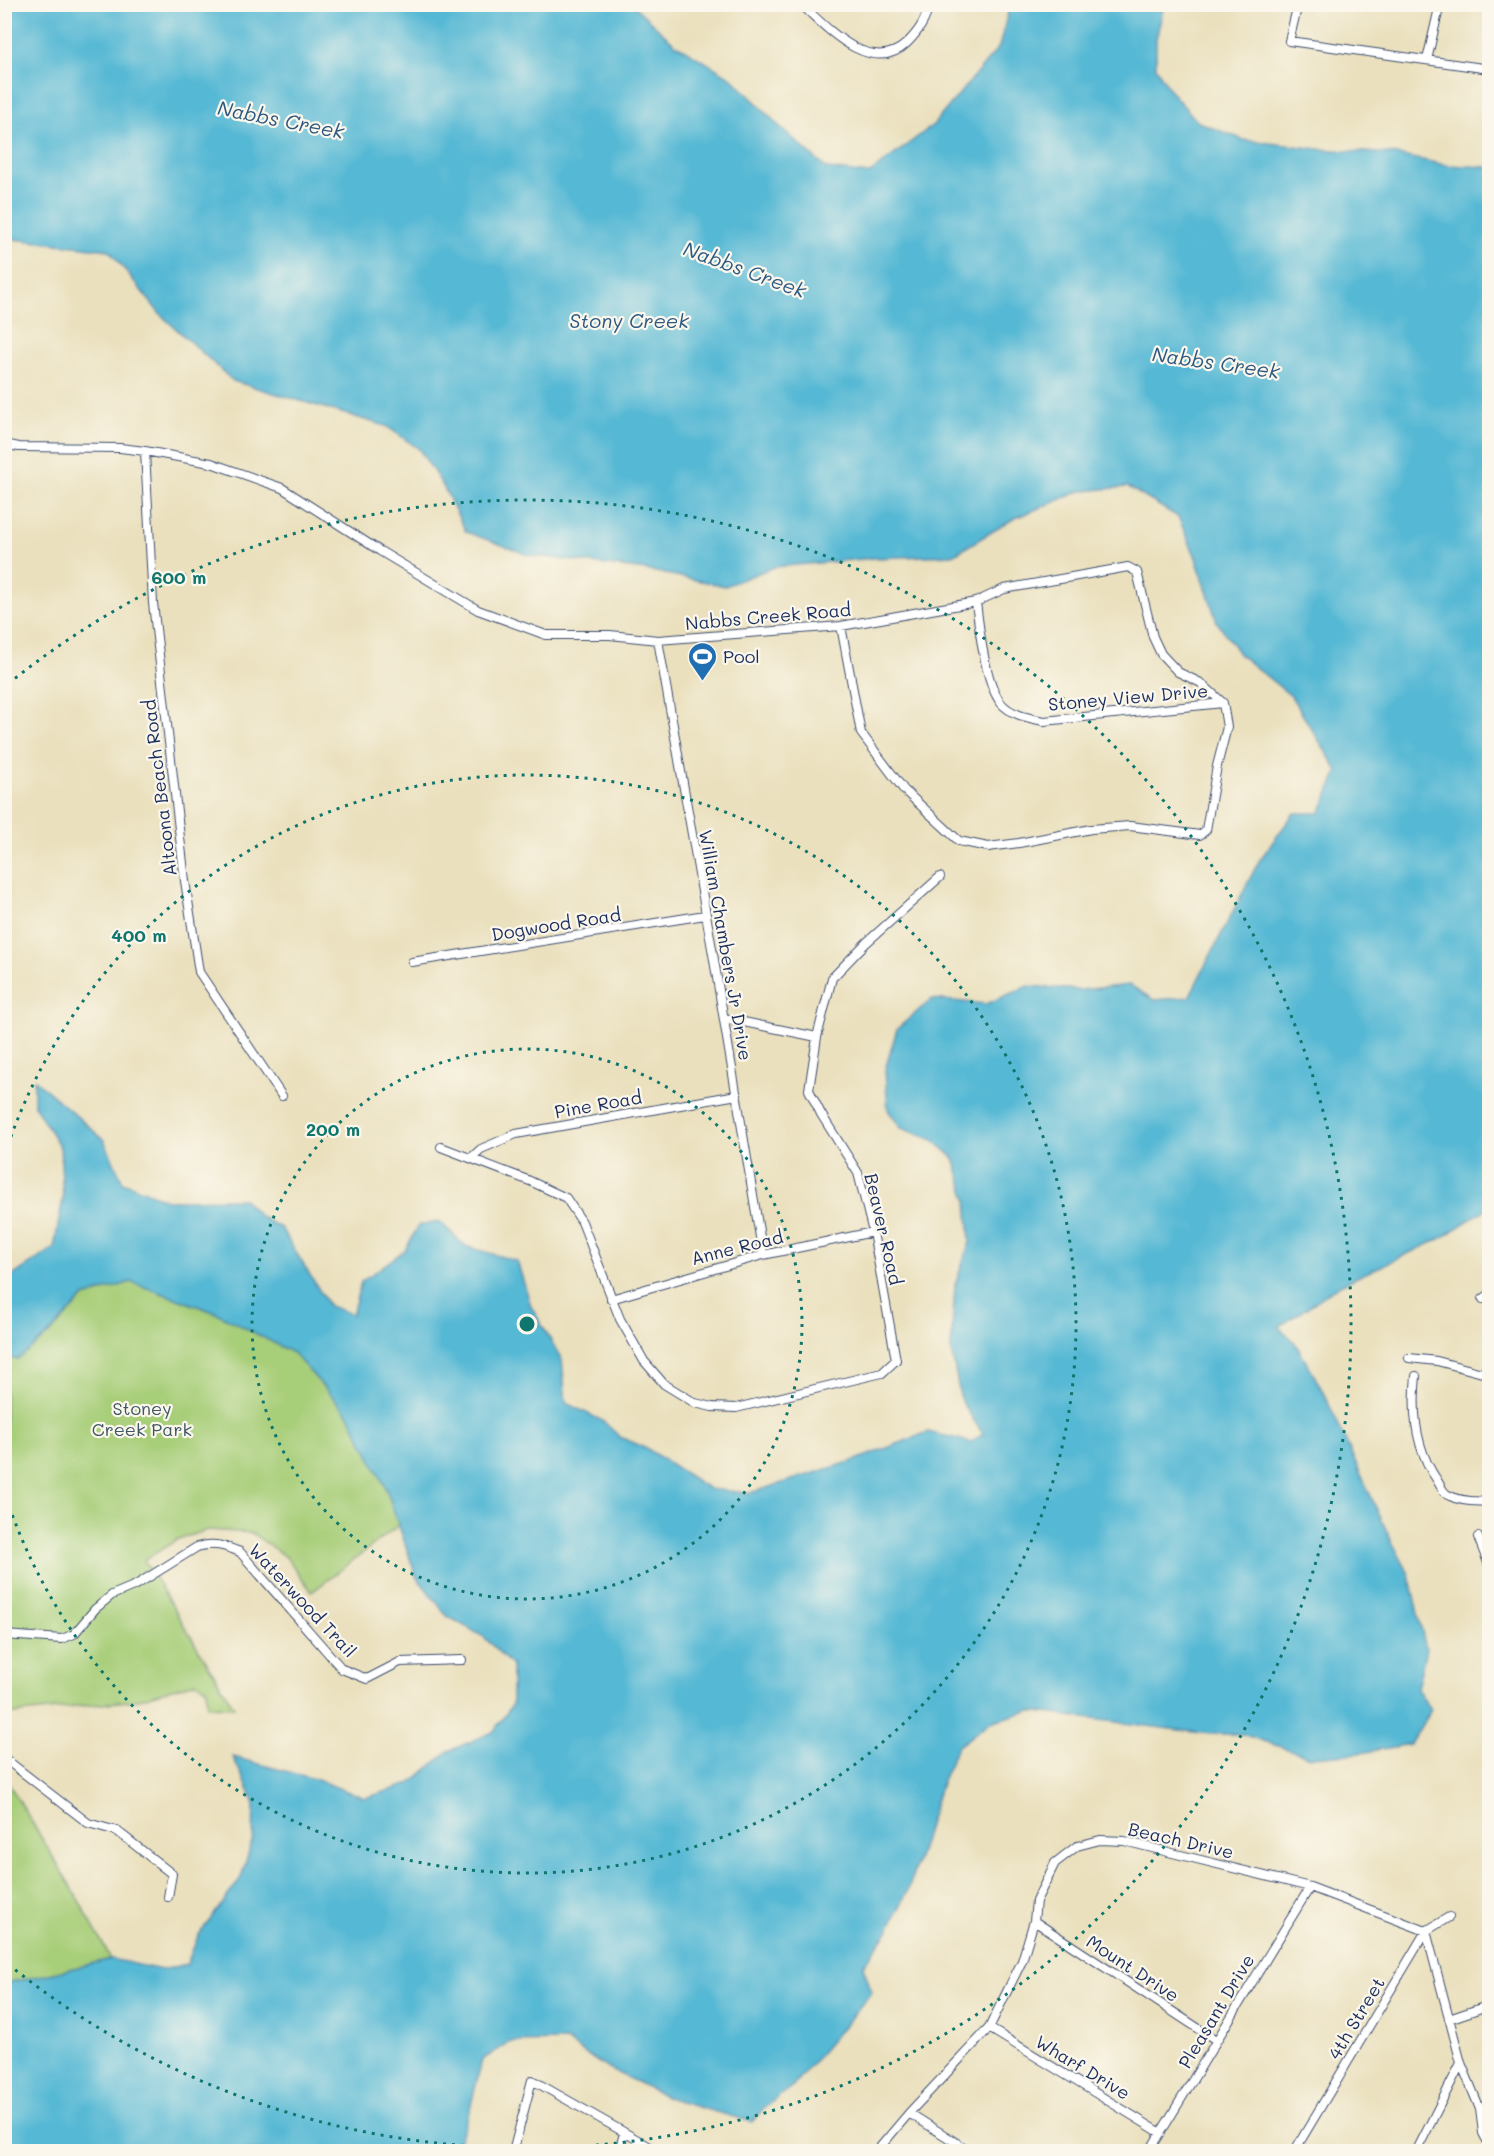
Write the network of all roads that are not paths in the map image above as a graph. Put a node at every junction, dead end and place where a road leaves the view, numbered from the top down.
1 (801, 4) edge
2 (929, 4) edge
3 (1298, 4) edge
4 (1440, 4) edge
5 (1427, 60) junction
6 (1490, 69) edge
7 (4, 444) edge
8 (145, 451) junction
9 (976, 602) junction
10 (841, 626) junction
11 (658, 640) junction
12 (1223, 703) junction
13 (940, 877) dead end
14 (705, 915) junction
15 (412, 962) dead end
16 (724, 1018) junction
17 (817, 1037) junction
18 (737, 1095) junction
19 (282, 1096) dead end
20 (441, 1148) dead end
21 (471, 1158) junction
22 (873, 1232) junction
23 (763, 1255) junction
24 (611, 1299) junction
25 (1409, 1358) dead end
26 (1490, 1375) edge
27 (1416, 1376) dead end
28 (1490, 1501) edge
29 (1478, 1537) dead end
30 (1490, 1568) edge
31 (4, 1635) edge
32 (462, 1660) dead end
33 (4, 1758) edge
34 (1310, 1887) junction
35 (168, 1897) dead end
36 (1449, 1917) dead end
37 (1034, 1921) junction
38 (1426, 1931) junction
39 (1490, 2005) edge
40 (1449, 2019) junction
41 (989, 2028) junction
42 (1216, 2040) junction
43 (1461, 2063) junction
44 (909, 2113) junction
45 (624, 2133) junction
46 (1161, 2133) junction
47 (1490, 2147) edge
48 (513, 2151) edge
49 (619, 2151) edge
50 (659, 2151) edge
51 (876, 2151) edge
52 (970, 2151) edge
53 (1149, 2151) edge
54 (1308, 2151) edge
55 (1416, 2151) edge

1 - 2 street
3 - 5 street
4 - 5 street
5 - 6 street
7 - 8 street, Nabbs Creek Road
8 - 11 street, Nabbs Creek Road
8 - 19 street, Altoona Beach Road
9 - 10 street, Nabbs Creek Road
9 - 12 street, Stoney View Drive
9 - 12 street, Nabbs Creek Road
10 - 11 street, Nabbs Creek Road
10 - 12 street
11 - 14 street, William Chambers Jr Drive
13 - 17 street, Beaver Road
14 - 15 street, Dogwood Road
14 - 16 street, William Chambers Jr Drive
16 - 17 street
16 - 18 street, William Chambers Jr Drive
17 - 22 street, Beaver Road
18 - 21 street, Pine Road
18 - 23 street, William Chambers Jr Drive
20 - 21 street
21 - 24 street
22 - 23 street, Anne Road
22 - 24 street, Beaver Road
23 - 24 street, Anne Road
25 - 26 street
27 - 28 street
29 - 30 street
31 - 32 street, Waterwood Trail
33 - 35 street
34 - 37 street, Beach Drive
34 - 38 street, Beach Drive
34 - 42 street, Pleasant Drive
36 - 38 street, 4th Street
37 - 41 street, Beach Drive
37 - 42 street, Mount Drive
38 - 40 street
38 - 54 street, 4th Street
39 - 40 street
40 - 43 street
41 - 44 street, Beach Drive
41 - 46 street, Wharf Drive
42 - 46 street, Pleasant Drive
43 - 47 street
43 - 55 street
44 - 51 street, Beach Drive
44 - 52 street
45 - 48 street
45 - 49 street
45 - 50 street
46 - 53 street, Pleasant Drive

